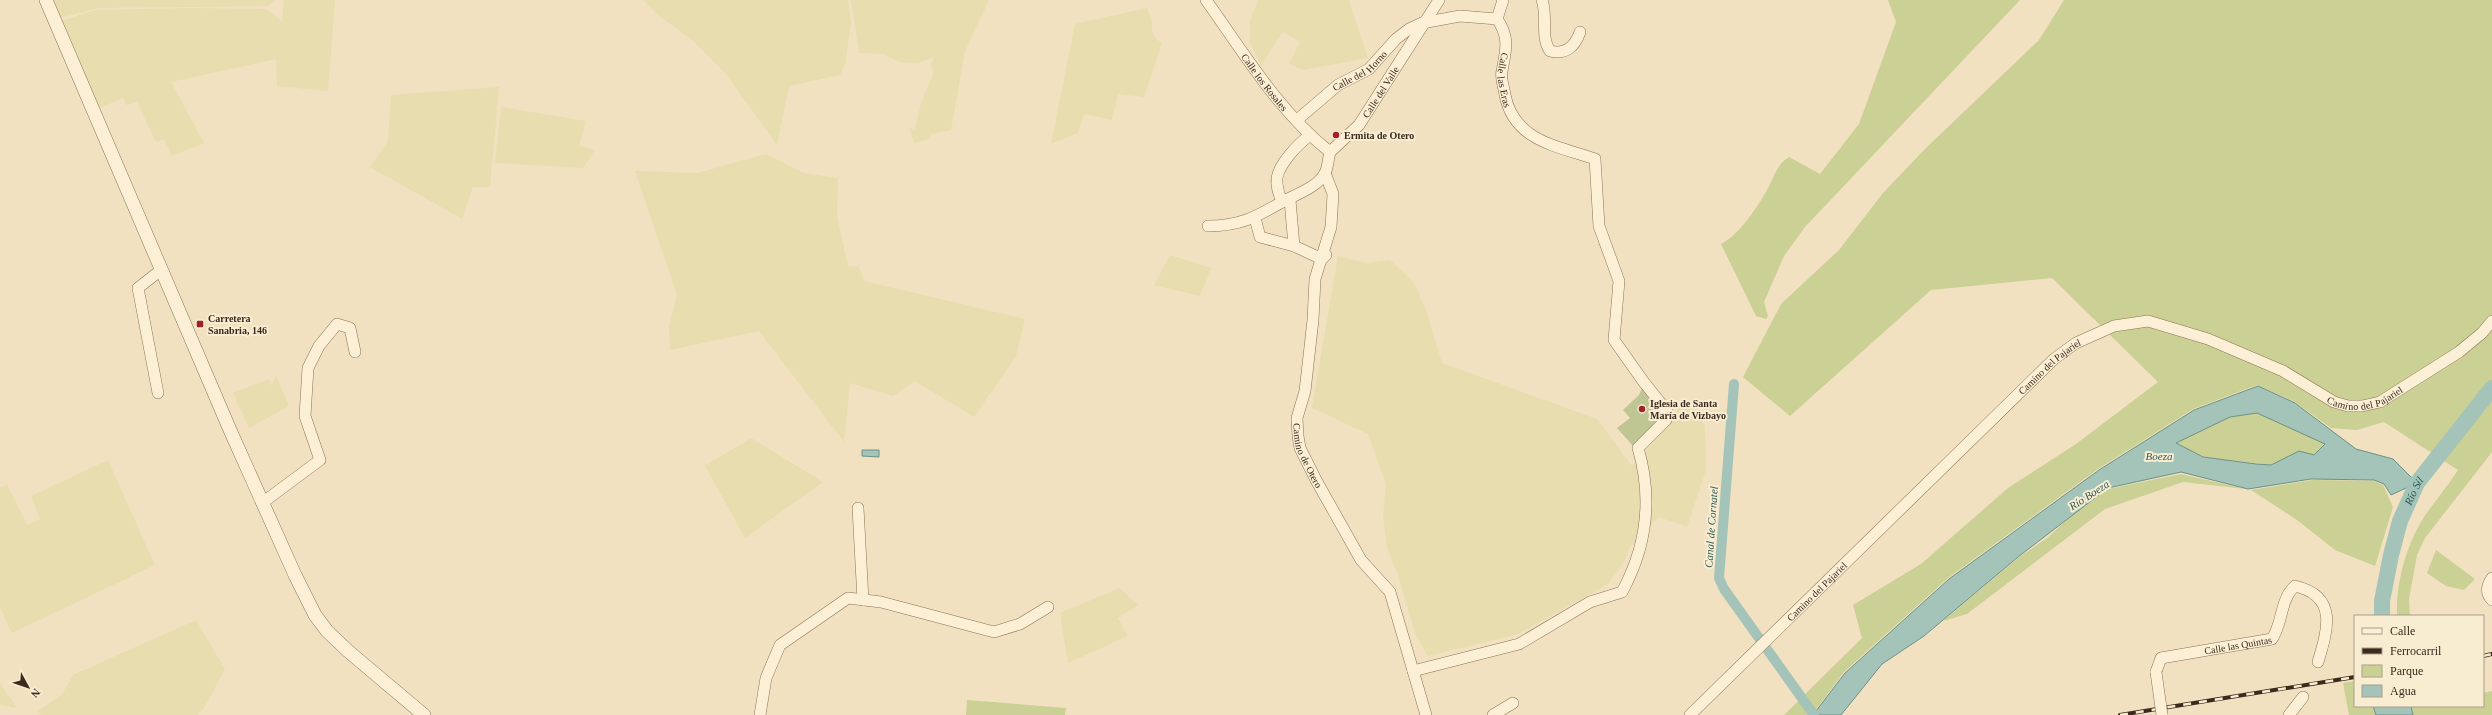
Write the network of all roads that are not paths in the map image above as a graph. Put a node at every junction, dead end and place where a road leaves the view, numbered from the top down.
1 (46, 0) edge
2 (1206, 0) edge
3 (1439, 0) edge
4 (1503, 0) edge
5 (1542, 0) edge
6 (1497, 19) junction
7 (1422, 23) junction
8 (1580, 32) dead end
9 (1297, 120) junction
10 (1309, 136) junction
11 (1330, 152) junction
12 (1325, 173) junction
13 (1283, 203) junction
14 (1255, 218) junction
15 (1208, 226) dead end
16 (1294, 246) junction
17 (1324, 257) junction
18 (161, 270) junction
19 (2492, 321) edge
20 (355, 352) dead end
21 (158, 393) dead end
22 (262, 503) junction
23 (858, 508) dead end
24 (2492, 578) edge
25 (863, 600) junction
26 (2492, 600) edge
27 (1048, 607) dead end
28 (2318, 662) dead end
29 (1413, 671) junction
30 (2304, 697) dead end
31 (1513, 704) dead end
32 (424, 715) edge
33 (760, 715) edge
34 (1426, 715) edge
35 (1493, 715) edge
36 (1690, 715) edge
37 (2162, 715) edge
38 (2289, 715) edge

1 - 18 street
2 - 9 street, Calle los Rosales
3 - 7 street, Calle del Valle
4 - 6 street
5 - 8 street
6 - 7 street
6 - 29 street, Calle las Eras
7 - 9 street, Calle del Horno
7 - 11 street, Calle del Valle
9 - 10 street, Calle los Rosales
10 - 11 street, Calle los Rosales
10 - 13 street
11 - 12 street
12 - 13 street
12 - 17 street, Camino de Otero
13 - 14 street
13 - 16 street
14 - 15 street
14 - 16 street
16 - 17 street
17 - 29 street, Camino de Otero
18 - 21 street
18 - 22 street
19 - 36 street, Camino del Pajariel
20 - 22 street
22 - 32 street
23 - 25 street
24 - 26 street
25 - 27 street
25 - 33 street
28 - 37 street, Calle las Quintas, bridge
29 - 34 street, Camino de Otero
30 - 38 street
31 - 35 street

